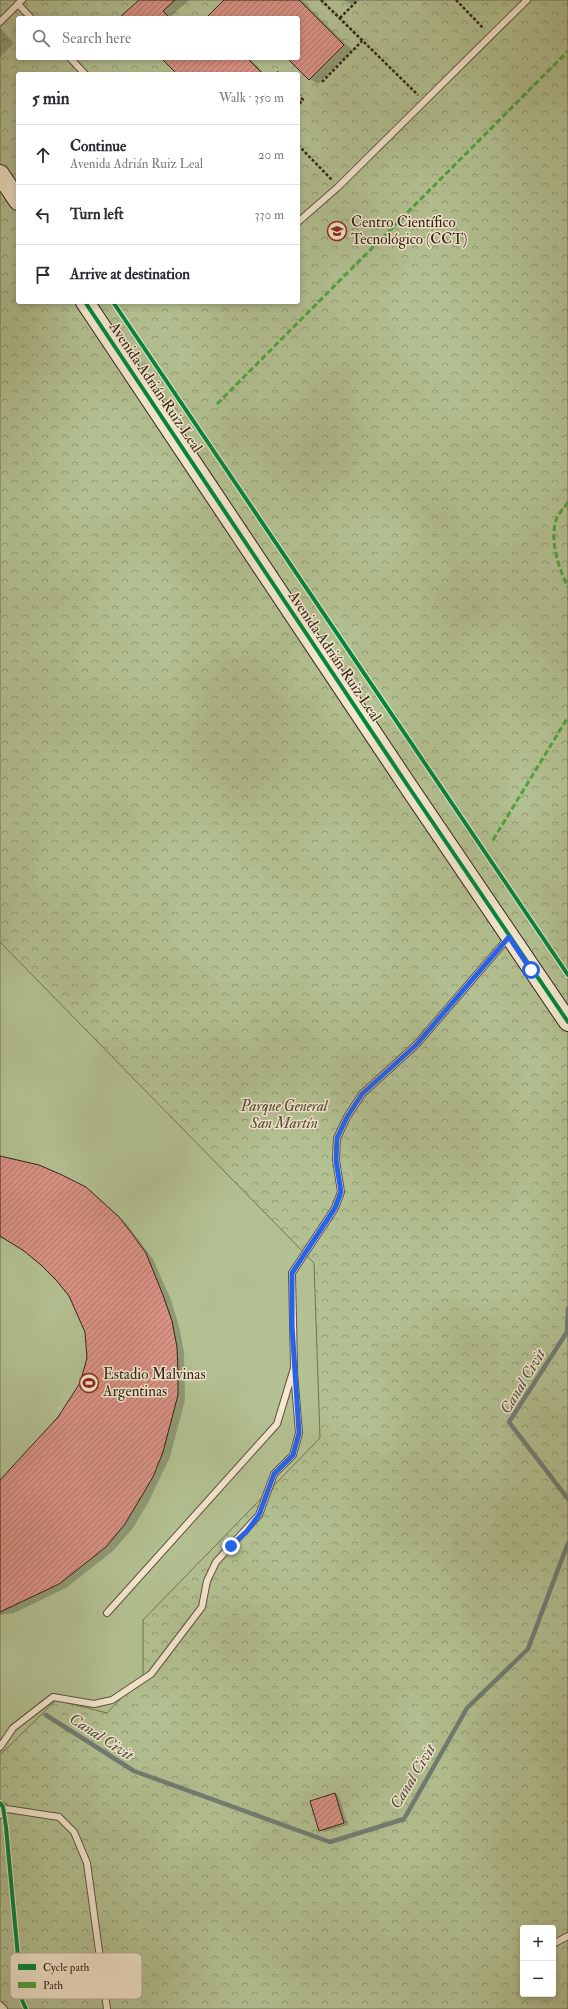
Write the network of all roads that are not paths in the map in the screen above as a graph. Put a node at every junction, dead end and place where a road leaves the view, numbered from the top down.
1 (527, 0) edge
2 (20, 2) edge
3 (30, 16) edge
4 (0, 22) edge
5 (72, 60) edge
6 (83, 72) edge
7 (0, 174) edge
8 (16, 198) edge
9 (300, 220) edge
10 (86, 304) edge
11 (509, 937) junction
12 (568, 1022) edge
13 (294, 1368) junction
14 (107, 1613) dead end
15 (0, 1747) edge
16 (1, 1806) edge
17 (0, 1815) edge
18 (568, 1936) edge
19 (556, 1942) edge
20 (99, 1953) edge
21 (106, 1999) edge
22 (0, 2005) edge
23 (4, 2009) edge
24 (107, 2009) edge

1 - 9 lane
2 - 3 lane
2 - 4 lane
5 - 6 lane
7 - 8 street
10 - 11 street, Avenida Adrián Ruiz Leal
11 - 12 street, Avenida Adrián Ruiz Leal
11 - 13 lane
13 - 14 lane
13 - 15 lane
16 - 17 lane
16 - 20 lane
18 - 19 lane
21 - 24 lane
22 - 23 lane

